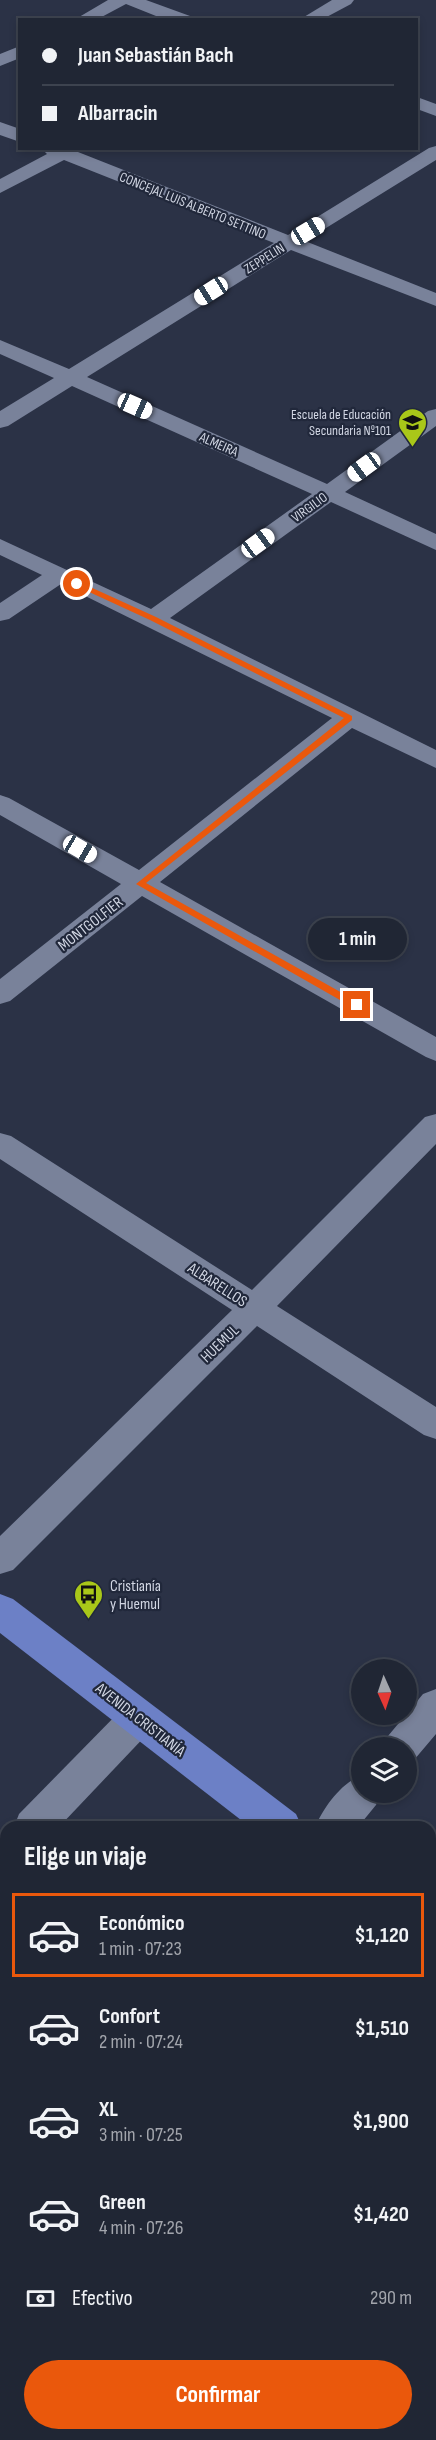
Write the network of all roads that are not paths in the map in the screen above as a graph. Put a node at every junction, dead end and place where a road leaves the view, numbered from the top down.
1 (121, 0) edge
2 (130, 0) edge
3 (345, 0) edge
4 (86, 18) edge
5 (179, 18) edge
6 (312, 18) edge
7 (18, 52) edge
8 (0, 61) edge
9 (418, 103) edge
10 (436, 110) edge
11 (0, 128) edge
12 (18, 135) edge
13 (61, 150) edge
14 (436, 152) edge
15 (0, 187) edge
16 (288, 243) junction
17 (436, 300) edge
18 (0, 346) edge
19 (71, 378) junction
20 (436, 416) edge
21 (0, 421) edge
22 (329, 493) junction
23 (436, 543) edge
24 (0, 546) edge
25 (58, 575) junction
26 (0, 614) edge
27 (153, 619) junction
28 (349, 718) junction
29 (436, 760) edge
30 (0, 804) edge
31 (140, 884) junction
32 (0, 994) edge
33 (436, 1050) edge
34 (436, 1125) edge
35 (0, 1144) edge
36 (255, 1308) junction
37 (436, 1425) edge
38 (0, 1559) edge
39 (0, 1611) edge
40 (436, 1706) edge
41 (138, 1718) junction
42 (410, 1737) edge
43 (354, 1803) edge
44 (39, 1821) edge
45 (274, 1821) edge
46 (339, 1821) edge

1 - 4 street
2 - 5 street
3 - 6 street
7 - 8 street
9 - 10 street
11 - 12 street
13 - 15 street
13 - 16 street, CONCEJAL LUIS ALBERTO SETTINO
14 - 16 street, ZEPPELIN
16 - 17 street, CONCEJAL LUIS ALBERTO SETTINO
16 - 19 street, ZEPPELIN
18 - 19 street, ALMEIRA
19 - 21 street, ZEPPELIN
19 - 22 street, ALMEIRA
20 - 22 street, VIRGILIO
22 - 23 street, ALMEIRA
22 - 27 street, VIRGILIO
24 - 25 street
25 - 26 street
25 - 27 street
27 - 28 street
28 - 29 street
28 - 31 street, MONTGOLFIER
30 - 31 street
31 - 32 street, MONTGOLFIER
31 - 33 street
34 - 36 street, HUEMUL
35 - 36 street, ALBARELLOS
36 - 37 street, ALBARELLOS
36 - 38 street, HUEMUL
39 - 41 main road, AVENIDA CRISTIANÍA
40 - 42 street
41 - 44 street
41 - 45 main road, AVENIDA CRISTIANÍA
43 - 46 street

